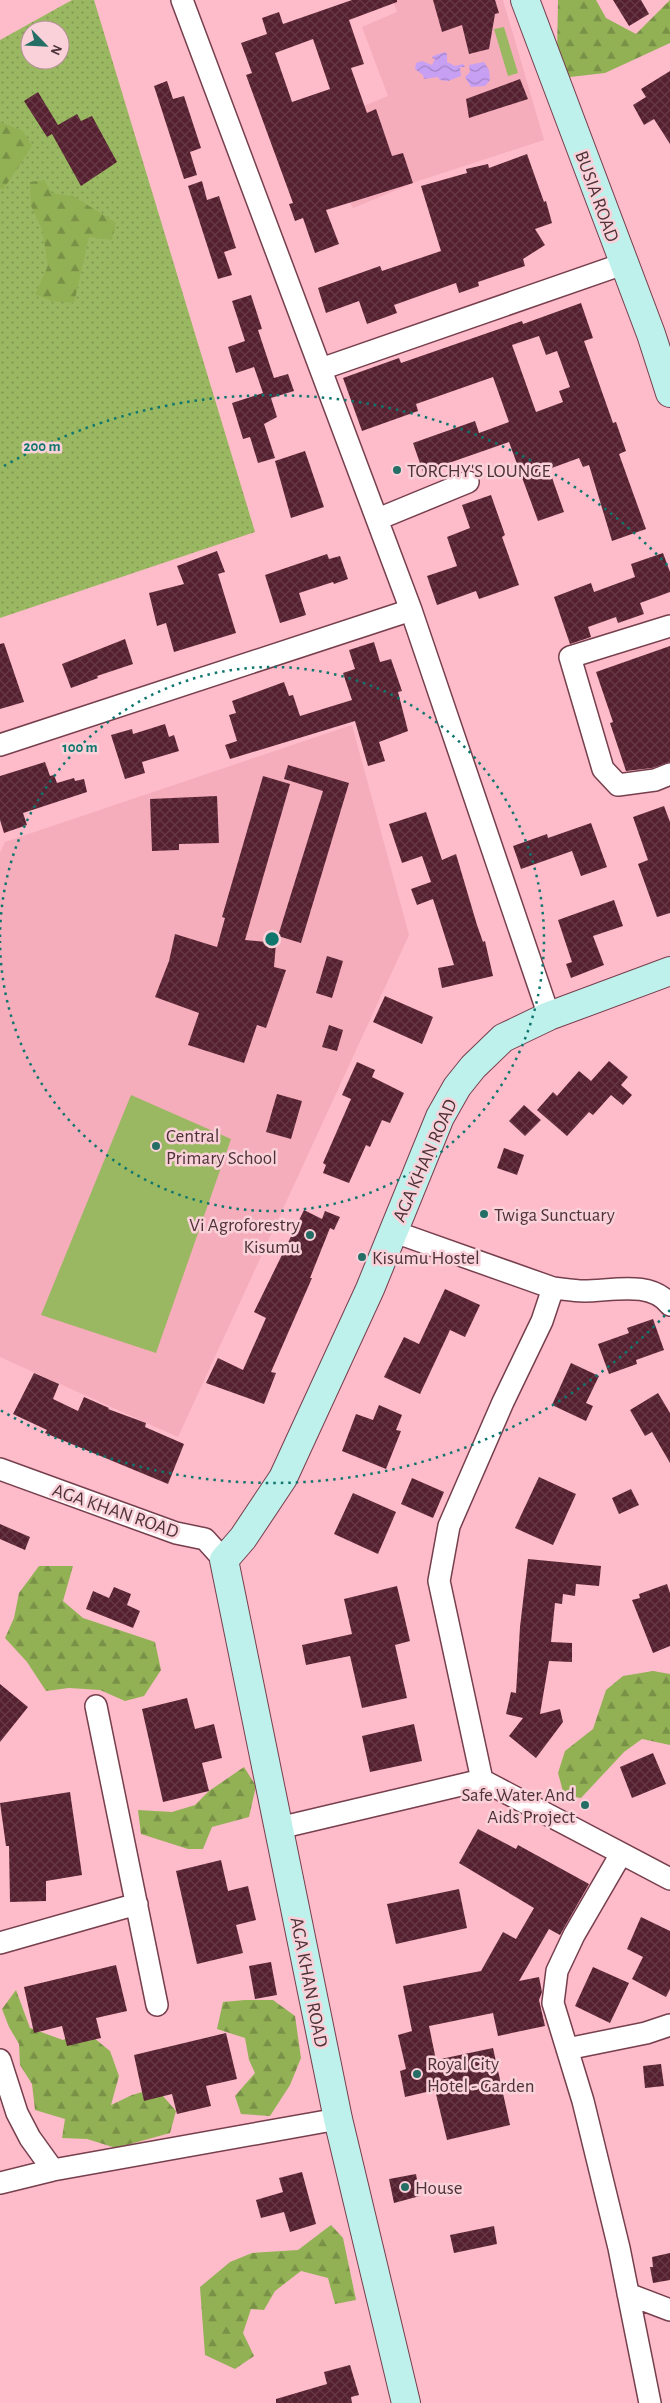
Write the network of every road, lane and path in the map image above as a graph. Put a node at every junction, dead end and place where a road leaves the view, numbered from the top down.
1 (182, 0) edge
2 (525, 0) edge
3 (623, 264) junction
4 (660, 331) edge
5 (321, 370) junction
6 (670, 393) edge
7 (468, 482) dead end
8 (378, 519) junction
9 (411, 610) junction
10 (670, 626) edge
11 (0, 745) edge
12 (670, 774) edge
13 (670, 971) edge
14 (549, 1016) junction
15 (392, 1231) junction
16 (552, 1288) junction
17 (670, 1305) edge
18 (0, 1469) edge
19 (224, 1560) junction
20 (96, 1706) dead end
21 (482, 1780) junction
22 (279, 1828) junction
23 (621, 1854) junction
24 (670, 1879) edge
25 (137, 1904) junction
26 (0, 1943) edge
27 (157, 2005) dead end
28 (670, 2025) edge
29 (567, 2049) junction
30 (0, 2060) edge
31 (338, 2119) junction
32 (53, 2170) junction
33 (0, 2183) edge
34 (628, 2294) junction
35 (670, 2310) edge
36 (406, 2403) edge
37 (650, 2403) edge

1 - 5 street
2 - 3 street, BUSIA ROAD
3 - 4 street, BUSIA ROAD
3 - 5 street
4 - 6 street, BUSIA ROAD
5 - 8 street
7 - 8 street
8 - 9 street
9 - 11 street
9 - 14 street
10 - 12 street
13 - 14 street, AGA KHAN ROAD
14 - 15 street, AGA KHAN ROAD
15 - 16 street
15 - 19 street, AGA KHAN ROAD
16 - 17 street
16 - 21 street
18 - 19 street, AGA KHAN ROAD
19 - 22 street, AGA KHAN ROAD
20 - 25 street
21 - 22 street
21 - 23 street
22 - 31 street, AGA KHAN ROAD
23 - 24 street
23 - 29 street
25 - 26 street
25 - 27 street
28 - 29 street
29 - 34 street
30 - 32 street
31 - 32 street
31 - 36 street, AGA KHAN ROAD
32 - 33 street
34 - 35 street
34 - 37 street

